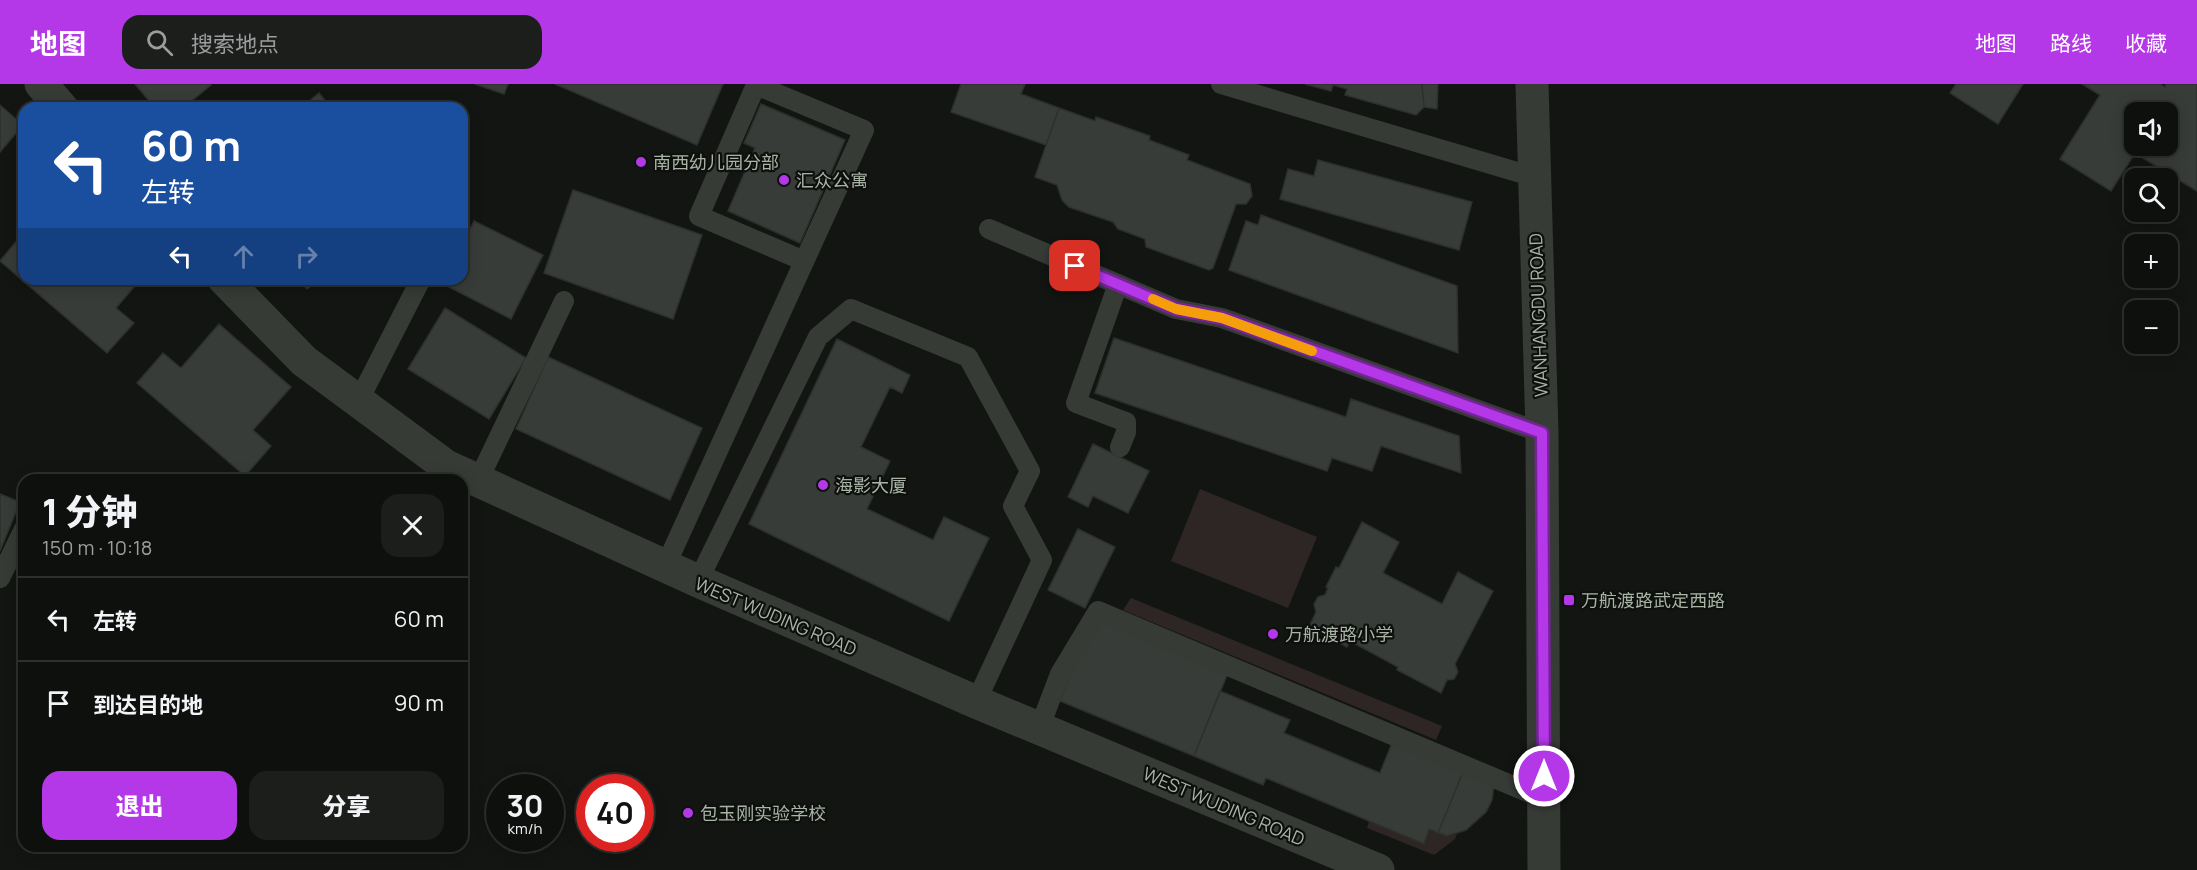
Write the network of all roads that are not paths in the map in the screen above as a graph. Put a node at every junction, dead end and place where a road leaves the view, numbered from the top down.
1 (1221, 84) edge
2 (1532, 84) edge
3 (1534, 177) junction
4 (989, 229) dead end
5 (804, 261) junction
6 (1118, 284) junction
7 (231, 285) edge
8 (418, 285) edge
9 (564, 301) dead end
10 (358, 402) junction
11 (1542, 433) junction
12 (1120, 447) dead end
13 (462, 474) edge
14 (468, 477) edge
15 (478, 482) junction
16 (18, 541) edge
17 (665, 567) junction
18 (0, 578) edge
19 (698, 581) junction
20 (976, 702) junction
21 (1039, 729) junction
22 (1544, 799) junction
23 (1378, 870) edge
24 (1544, 870) edge

1 - 3 lane
2 - 3 street, WANHANGDU ROAD
3 - 11 street, WANHANGDU ROAD
4 - 6 lane
5 - 5 lane
5 - 17 lane
6 - 11 lane
6 - 12 lane
7 - 10 street, WEST WUDING ROAD
8 - 10 lane
9 - 15 lane
10 - 13 street, WEST WUDING ROAD
11 - 22 street, WANHANGDU ROAD
14 - 15 street, WEST WUDING ROAD
15 - 17 street, WEST WUDING ROAD
16 - 18 lane
17 - 19 street, WEST WUDING ROAD
19 - 20 street, WEST WUDING ROAD
19 - 20 lane
20 - 21 street, WEST WUDING ROAD
21 - 22 lane
21 - 23 street, WEST WUDING ROAD
22 - 24 street, WANHANGDU ROAD

